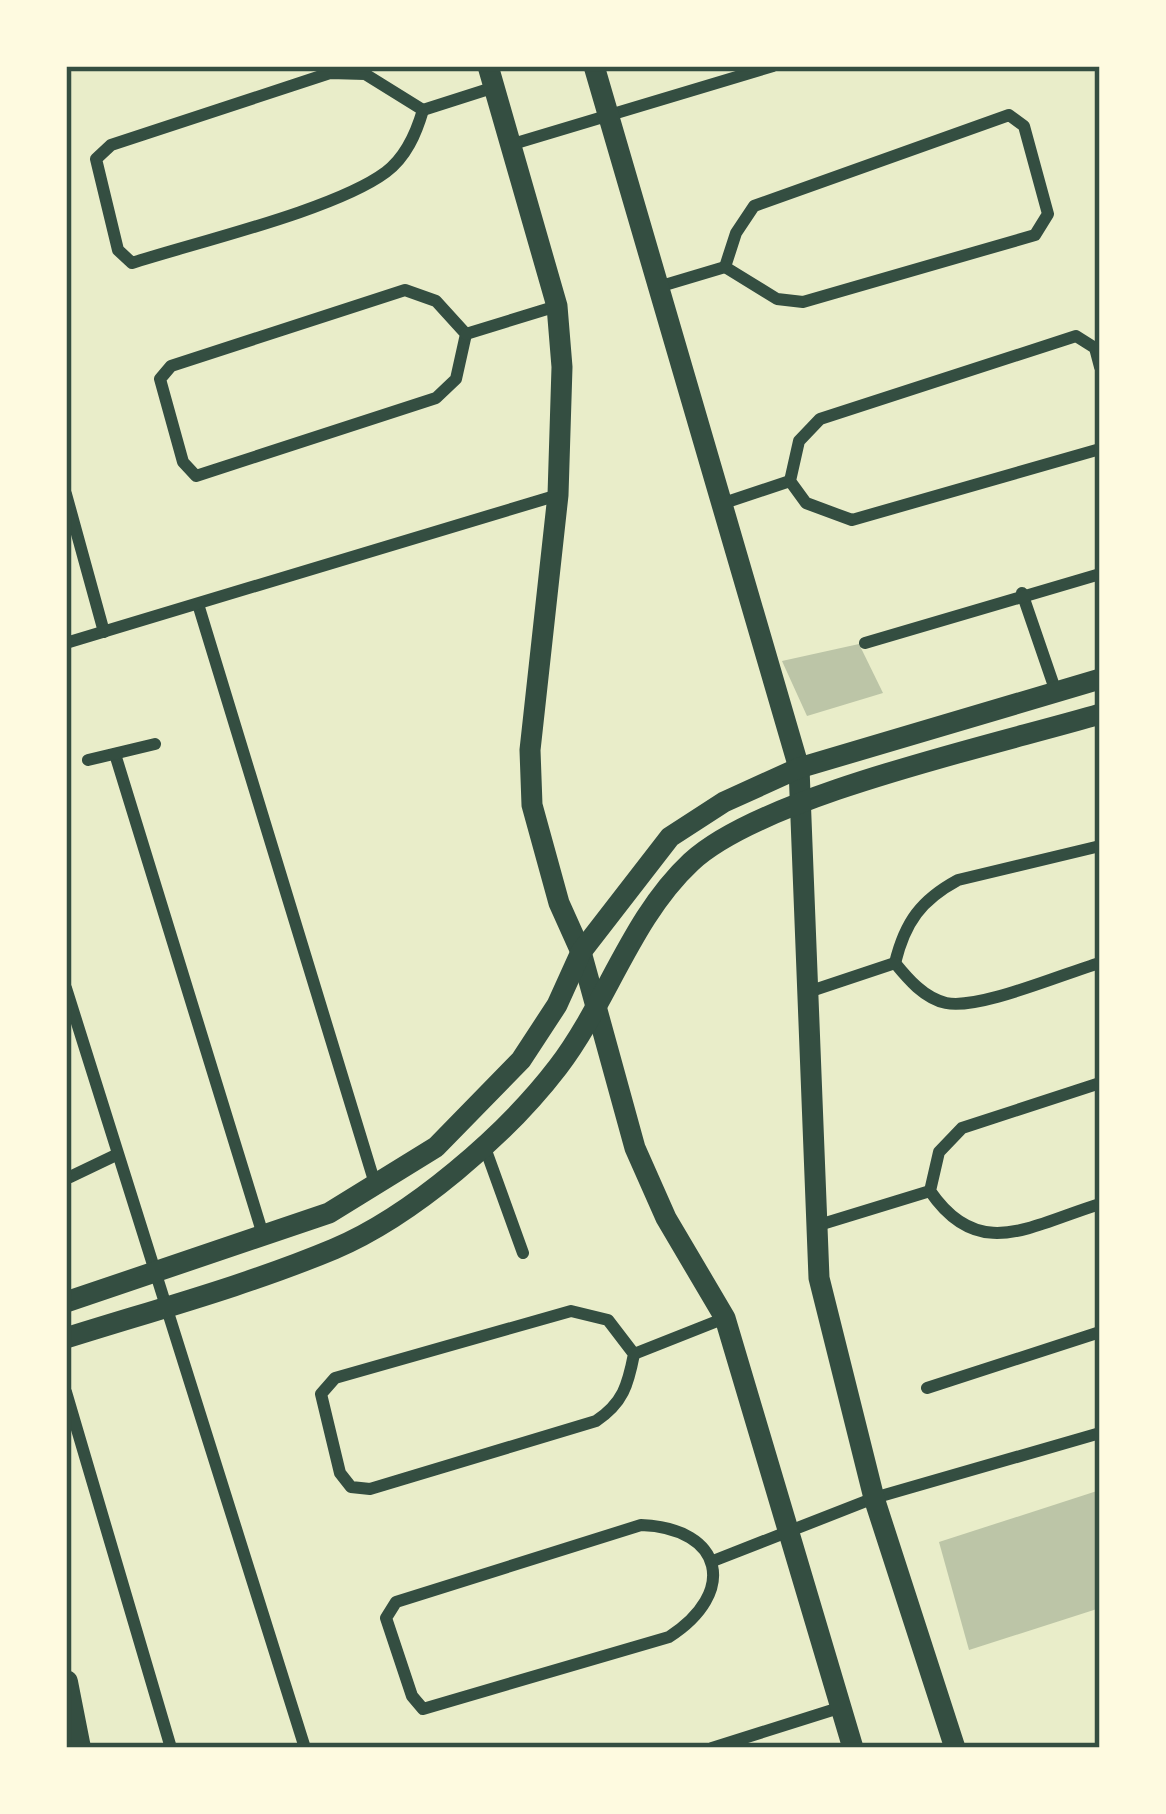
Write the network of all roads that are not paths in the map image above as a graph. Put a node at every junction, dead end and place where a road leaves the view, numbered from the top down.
1 (594, 66) edge
2 (773, 66) edge
3 (492, 77) edge
4 (423, 110) junction
5 (610, 114) junction
6 (513, 144) junction
7 (725, 267) junction
8 (658, 286) junction
9 (557, 306) junction
10 (466, 334) junction
11 (1100, 367) edge
12 (1100, 449) edge
13 (790, 482) junction
14 (66, 494) edge
15 (558, 495) junction
16 (724, 503) junction
17 (69, 516) edge
18 (1100, 574) edge
19 (1022, 593) junction
20 (198, 604) junction
21 (104, 632) junction
22 (66, 643) edge
23 (866, 643) dead end
24 (1100, 680) edge
25 (1056, 692) junction
26 (1100, 715) edge
27 (155, 744) dead end
28 (115, 754) junction
29 (88, 760) dead end
30 (799, 768) junction
31 (804, 802) junction
32 (1100, 846) edge
33 (581, 952) junction
34 (1100, 962) edge
35 (895, 963) junction
36 (66, 988) edge
37 (811, 991) junction
38 (593, 1007) junction
39 (85, 1048) junction
40 (66, 1057) edge
41 (1100, 1083) edge
42 (484, 1145) junction
43 (116, 1155) junction
44 (70, 1177) dead end
45 (376, 1188) junction
46 (930, 1191) junction
47 (1100, 1204) edge
48 (819, 1226) junction
49 (265, 1239) junction
50 (523, 1253) dead end
51 (154, 1275) junction
52 (66, 1302) edge
53 (163, 1307) junction
54 (725, 1318) junction
55 (1100, 1332) edge
56 (66, 1338) edge
57 (634, 1354) junction
58 (927, 1388) dead end
59 (66, 1392) edge
60 (1100, 1433) edge
61 (874, 1498) junction
62 (787, 1531) junction
63 (712, 1561) junction
64 (66, 1682) edge
65 (843, 1707) junction
66 (79, 1748) edge
67 (171, 1748) edge
68 (305, 1748) edge
69 (712, 1748) edge
70 (853, 1748) edge
71 (955, 1748) edge

1 - 5 street
2 - 5 street
3 - 4 street
3 - 6 street
4 - 4 street
5 - 6 street
5 - 8 street
6 - 9 street
7 - 7 street
7 - 8 street
8 - 16 street
9 - 10 street
9 - 15 street
10 - 10 street
11 - 13 street
12 - 13 street
13 - 16 street
14 - 17 street
15 - 20 street
15 - 33 street
16 - 30 street
17 - 21 street
18 - 19 street
19 - 23 street
19 - 25 street
20 - 21 street
20 - 45 street
21 - 22 street
24 - 25 street
25 - 30 street
26 - 31 street
27 - 28 street
28 - 29 street
28 - 49 street
30 - 31 street
30 - 33 street
31 - 37 street
31 - 38 street
32 - 35 street
33 - 38 street
33 - 45 street
34 - 35 street
35 - 37 street
36 - 39 street
37 - 48 street
38 - 42 street
38 - 54 street
39 - 40 street
39 - 43 street
41 - 46 street
42 - 50 street
42 - 53 street
43 - 44 street
43 - 51 street
45 - 49 street
46 - 47 street
46 - 48 street
48 - 61 street
49 - 51 street
51 - 52 street
51 - 53 street
53 - 56 street
53 - 68 street
54 - 57 street
54 - 62 street
55 - 58 street
57 - 57 street
59 - 67 street
60 - 61 street
61 - 62 street
61 - 71 street
62 - 63 street
62 - 65 street
63 - 63 street
64 - 66 main road
65 - 69 street
65 - 70 street

